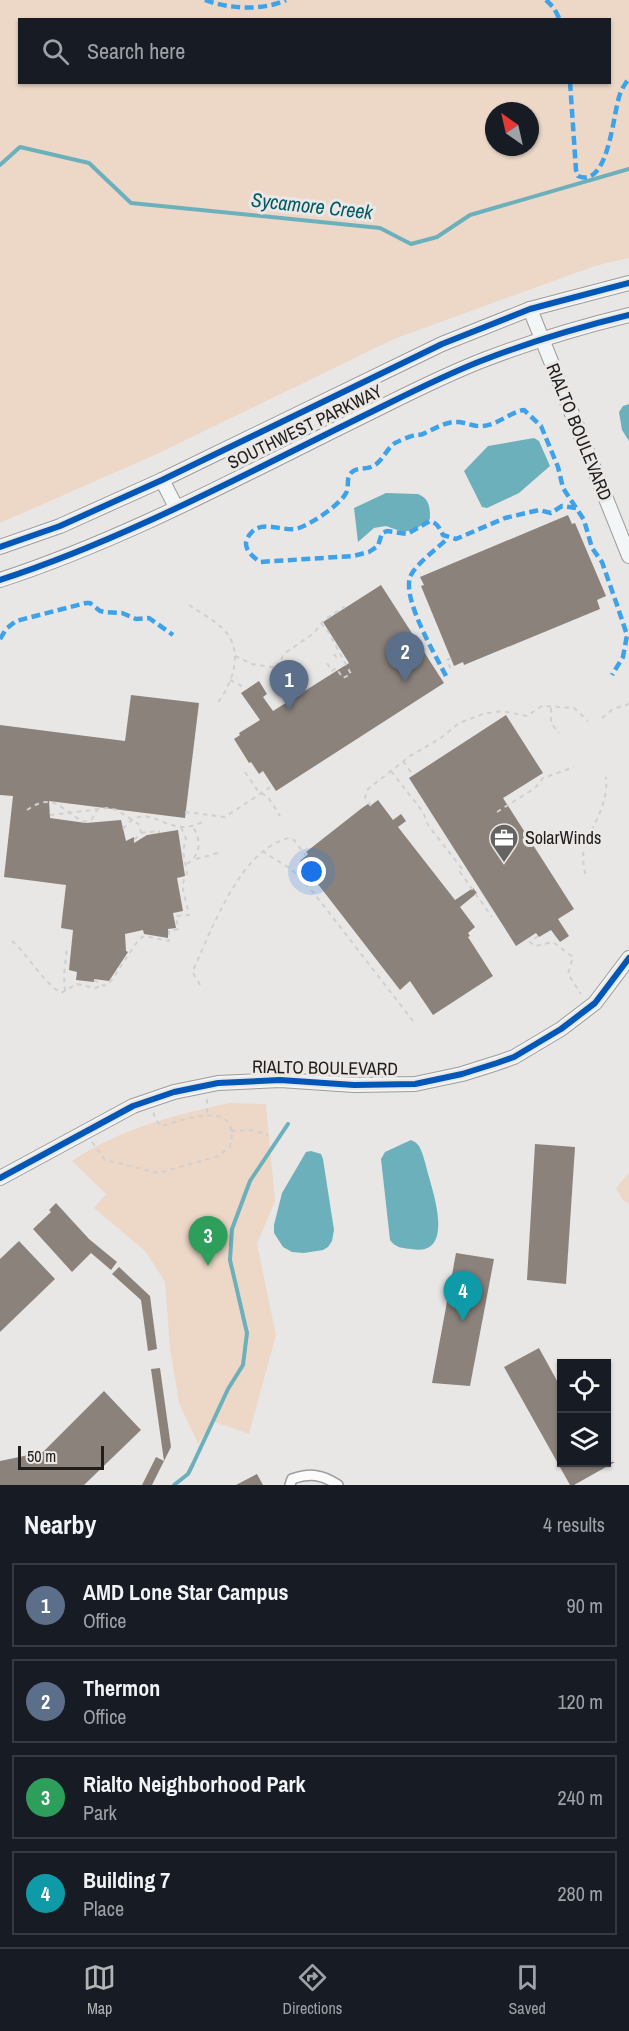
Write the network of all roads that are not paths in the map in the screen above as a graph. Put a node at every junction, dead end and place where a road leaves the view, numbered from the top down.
1 (629, 283) edge
2 (530, 309) junction
3 (629, 315) edge
4 (541, 339) junction
5 (162, 480) junction
6 (176, 507) junction
7 (0, 548) edge
8 (629, 556) edge
9 (0, 580) edge
10 (629, 958) edge
11 (0, 1178) edge
12 (290, 1485) edge
13 (338, 1485) edge

1 - 2 main road, SOUTHWEST PARKWAY
2 - 4 main road, RIALTO BOULEVARD
2 - 5 main road, SOUTHWEST PARKWAY
3 - 4 main road, SOUTHWEST PARKWAY
4 - 6 main road, SOUTHWEST PARKWAY
4 - 8 main road, RIALTO BOULEVARD
5 - 6 main road
5 - 7 main road, SOUTHWEST PARKWAY
6 - 9 main road, SOUTHWEST PARKWAY
10 - 11 main road, RIALTO BOULEVARD
12 - 13 street

